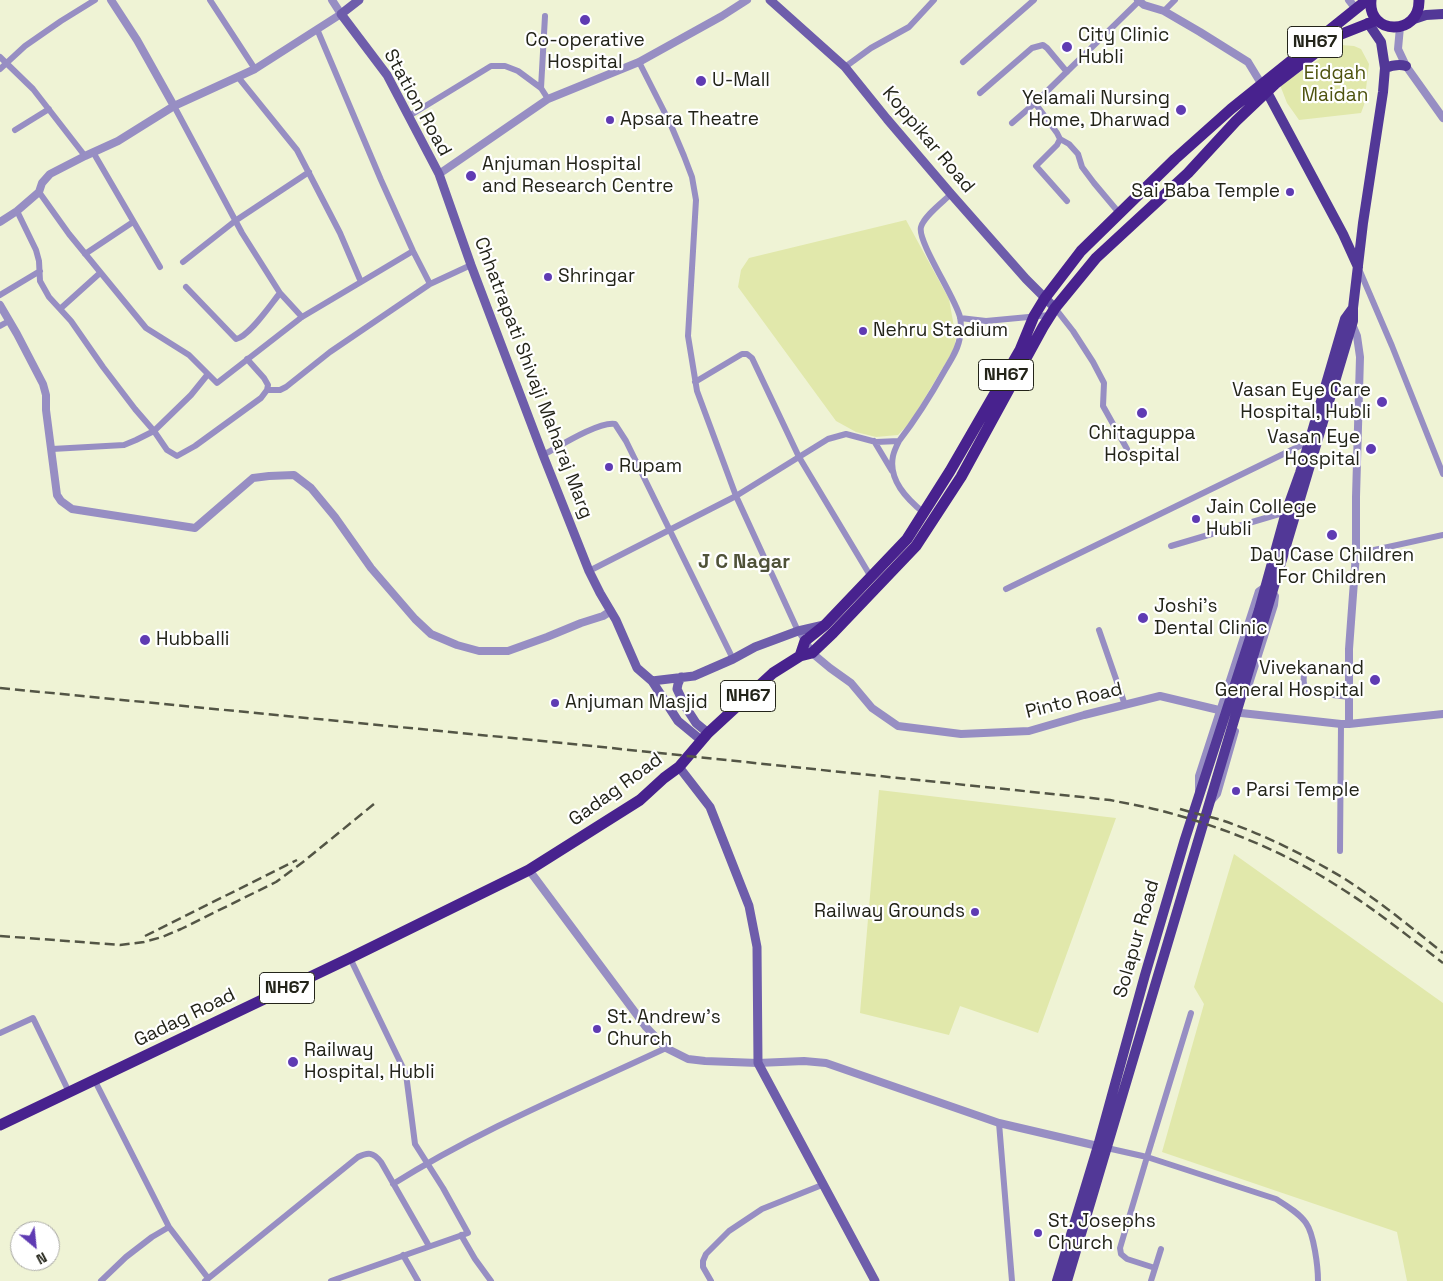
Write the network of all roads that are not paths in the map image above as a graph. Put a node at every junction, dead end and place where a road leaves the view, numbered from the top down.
1 (95, 0) edge
2 (111, 0) edge
3 (210, 0) edge
4 (332, 0) edge
5 (359, 0) edge
6 (746, 0) edge
7 (770, 0) edge
8 (934, 0) edge
9 (1034, 0) edge
10 (1138, 0) edge
11 (1175, 0) edge
12 (1369, 0) edge
13 (1419, 0) edge
14 (1352, 4) edge
15 (1164, 11) junction
16 (342, 14) junction
17 (1443, 14) edge
18 (545, 16) dead end
19 (1414, 19) junction
20 (1372, 22) junction
21 (1400, 27) junction
22 (317, 29) junction
23 (0, 57) edge
24 (639, 62) junction
25 (963, 62) dead end
26 (7, 63) junction
27 (1406, 66) junction
28 (845, 67) junction
29 (1385, 68) junction
30 (0, 69) edge
31 (255, 69) junction
32 (1067, 72) junction
33 (238, 77) junction
34 (541, 88) junction
35 (1265, 89) junction
36 (980, 93) dead end
37 (548, 98) junction
38 (1035, 103) junction
39 (174, 106) junction
40 (49, 109) junction
41 (409, 116) junction
42 (1443, 118) edge
43 (1012, 122) dead end
44 (15, 130) dead end
45 (1060, 139) junction
46 (93, 152) junction
47 (85, 156) junction
48 (308, 172) junction
49 (438, 174) junction
50 (39, 192) junction
51 (951, 194) junction
52 (1068, 201) dead end
53 (17, 211) junction
54 (1120, 214) junction
55 (235, 221) junction
56 (0, 222) edge
57 (133, 222) junction
58 (1363, 223) junction
59 (1343, 234) junction
60 (413, 251) junction
61 (84, 254) junction
62 (183, 262) dead end
63 (471, 265) junction
64 (160, 267) dead end
65 (1358, 268) junction
66 (40, 271) junction
67 (100, 273) junction
68 (361, 282) junction
69 (430, 284) junction
70 (186, 287) dead end
71 (280, 294) junction
72 (0, 295) edge
73 (1044, 298) junction
74 (0, 305) edge
75 (1352, 308) junction
76 (60, 309) junction
77 (1052, 312) junction
78 (1034, 316) junction
79 (302, 317) junction
80 (960, 318) junction
81 (9, 321) junction
82 (1352, 324) junction
83 (0, 326) edge
84 (247, 359) junction
85 (208, 374) junction
86 (695, 382) junction
87 (267, 390) junction
88 (154, 431) junction
89 (899, 441) junction
90 (874, 442) junction
91 (1308, 442) junction
92 (52, 449) junction
93 (1127, 449) dead end
94 (543, 455) junction
95 (799, 457) junction
96 (892, 470) junction
97 (1443, 474) edge
98 (736, 496) junction
99 (1286, 512) junction
100 (924, 513) junction
101 (670, 530) junction
102 (1443, 536) edge
103 (1171, 546) dead end
104 (1356, 554) junction
105 (589, 571) junction
106 (870, 577) junction
107 (1269, 588) junction
108 (1006, 589) dead end
109 (611, 611) junction
110 (1263, 611) junction
111 (824, 625) junction
112 (1099, 630) dead end
113 (798, 631) junction
114 (805, 641) junction
115 (812, 653) junction
116 (800, 656) junction
117 (733, 659) junction
118 (1305, 666) dead end
119 (681, 678) junction
120 (652, 681) junction
121 (1349, 697) junction
122 (1124, 705) junction
123 (1220, 710) junction
124 (1241, 713) junction
125 (1443, 714) edge
126 (1345, 724) junction
127 (704, 737) junction
128 (679, 767) junction
129 (1199, 797) junction
130 (1210, 804) junction
131 (571, 845) junction
132 (1340, 851) dead end
133 (529, 870) junction
134 (350, 958) junction
135 (1191, 1013) dead end
136 (0, 1033) edge
137 (666, 1048) junction
138 (758, 1063) junction
139 (95, 1080) junction
140 (68, 1089) junction
141 (0, 1117) edge
142 (999, 1123) junction
143 (0, 1125) edge
144 (1102, 1147) junction
145 (1147, 1158) junction
146 (428, 1164) junction
147 (393, 1184) junction
148 (822, 1185) junction
149 (170, 1227) junction
150 (461, 1235) junction
151 (429, 1246) junction
152 (1161, 1249) dead end
153 (403, 1255) junction
154 (1155, 1268) junction
155 (207, 1280) edge
156 (101, 1281) edge
157 (331, 1281) edge
158 (418, 1281) edge
159 (491, 1281) edge
160 (711, 1281) edge
161 (875, 1281) edge
162 (1012, 1281) edge
163 (1057, 1281) edge
164 (1067, 1281) edge
165 (1151, 1281) edge
166 (1318, 1281) edge

1 - 26 street
2 - 39 street
3 - 31 street
4 - 16 street, Station Road
5 - 16 main road
6 - 24 street
7 - 28 main road, Koppikar Road
8 - 28 street
9 - 25 street
10 - 15 street
10 - 32 street
11 - 15 street
12 - 14 highway, NH67
12 - 20 highway, NH67
13 - 19 highway
14 - 35 highway, NH67
15 - 35 street
16 - 22 street
16 - 41 main road, Station Road
17 - 19 main road
18 - 34 street
19 - 21 highway
20 - 21 highway
20 - 29 main road, NH67
20 - 35 highway, NH67
21 - 27 street
22 - 31 street
22 - 60 street
23 - 26 street
24 - 37 street
24 - 86 street
26 - 30 street
26 - 40 street
27 - 29 main road
27 - 42 street
28 - 51 main road, Koppikar Road
29 - 58 main road, NH67
31 - 33 street
32 - 36 street
32 - 38 street
33 - 39 street
33 - 48 street
34 - 37 street
34 - 41 street
35 - 54 highway, NH67
35 - 59 main road
35 - 77 highway, NH67
37 - 49 street
38 - 43 street
38 - 45 street
39 - 46 street
39 - 55 street
40 - 44 street
40 - 47 street
41 - 49 main road, Station Road
45 - 52 street
45 - 54 street
46 - 47 street
46 - 57 street
47 - 50 street
48 - 55 street
48 - 68 street
49 - 63 main road, Chhatrapati Shivaji Maharaj Marg
50 - 53 street
50 - 61 street
51 - 73 main road, Koppikar Road
51 - 80 street
53 - 56 street
53 - 66 street
54 - 73 highway, NH67
55 - 62 street
55 - 71 street
57 - 61 street
57 - 64 street
58 - 59 main road
58 - 65 main road
59 - 65 main road
60 - 68 street
60 - 69 street
61 - 67 street
63 - 69 street
63 - 94 main road, Chhatrapati Shivaji Maharaj Marg
65 - 75 main road
65 - 97 street
66 - 72 street
66 - 76 street
67 - 76 street
67 - 85 street
68 - 79 street
69 - 87 street
70 - 71 street
71 - 79 street
73 - 77 main road, Koppikar Road
73 - 78 highway, NH67
74 - 81 street
75 - 82 main road
75 - 91 main road
76 - 88 street
77 - 78 street
77 - 93 street
77 - 115 highway, NH67
78 - 80 street
78 - 100 highway, NH67
79 - 84 street
80 - 89 street
81 - 83 street
81 - 92 street
82 - 104 street
82 - 107 main road
84 - 85 street
84 - 87 street
85 - 88 street
86 - 95 street
86 - 98 street
87 - 88 street
88 - 92 street
89 - 90 street
89 - 96 street
90 - 95 street
90 - 96 street
91 - 99 main road
91 - 108 street
92 - 109 street
94 - 101 street
94 - 105 main road, Chhatrapati Shivaji Maharaj Marg
95 - 98 street
95 - 106 street
96 - 100 street
98 - 101 street
98 - 113 street
99 - 103 street
99 - 107 main road
100 - 106 highway, NH67
101 - 105 street
101 - 117 street
102 - 104 street
104 - 121 street
105 - 109 main road, Chhatrapati Shivaji Maharaj Marg
106 - 111 highway, NH67
107 - 110 main road
107 - 123 street
107 - 124 street
109 - 120 main road
110 - 129 main road, Solapur Road
110 - 130 main road, Solapur Road
111 - 113 main road
111 - 114 highway, NH67
112 - 122 street
113 - 114 street
113 - 117 main road
114 - 115 street, Pinto Road
114 - 116 highway
115 - 116 highway, NH67
115 - 122 street, Pinto Road
116 - 127 highway, NH67
117 - 119 main road
118 - 121 street
119 - 120 main road
119 - 127 main road
120 - 127 main road
121 - 126 street
122 - 123 street, Pinto Road
123 - 124 street, Pinto Road
123 - 129 street
124 - 126 street, Pinto Road
124 - 130 street
125 - 126 street, Pinto Road
126 - 132 street
127 - 128 highway, Gadag Road / NH67
128 - 131 highway, Gadag Road / NH67
128 - 138 main road
129 - 144 main road, Solapur Road
130 - 144 main road, Solapur Road
131 - 133 highway, Gadag Road / NH67
131 - 140 highway, Gadag Road / NH67
133 - 134 highway, Gadag Road / NH67
133 - 137 street
134 - 139 highway, Gadag Road / NH67
134 - 146 street
135 - 145 street
136 - 140 street
137 - 138 street
137 - 146 street
138 - 142 street
138 - 148 main road
139 - 140 highway, Gadag Road / NH67
139 - 149 street
140 - 141 highway, Gadag Road / NH67
140 - 143 highway, Gadag Road / NH67
142 - 144 street
142 - 162 street
144 - 145 street
144 - 163 main road, Solapur Road
144 - 164 main road, Solapur Road
145 - 154 street
145 - 166 street
146 - 147 street
146 - 150 street
147 - 151 street
147 - 155 street
148 - 160 street
148 - 161 main road
149 - 155 street
149 - 156 street
150 - 151 street
150 - 159 street
151 - 153 street
152 - 154 street
153 - 157 street
153 - 158 street
154 - 165 street

